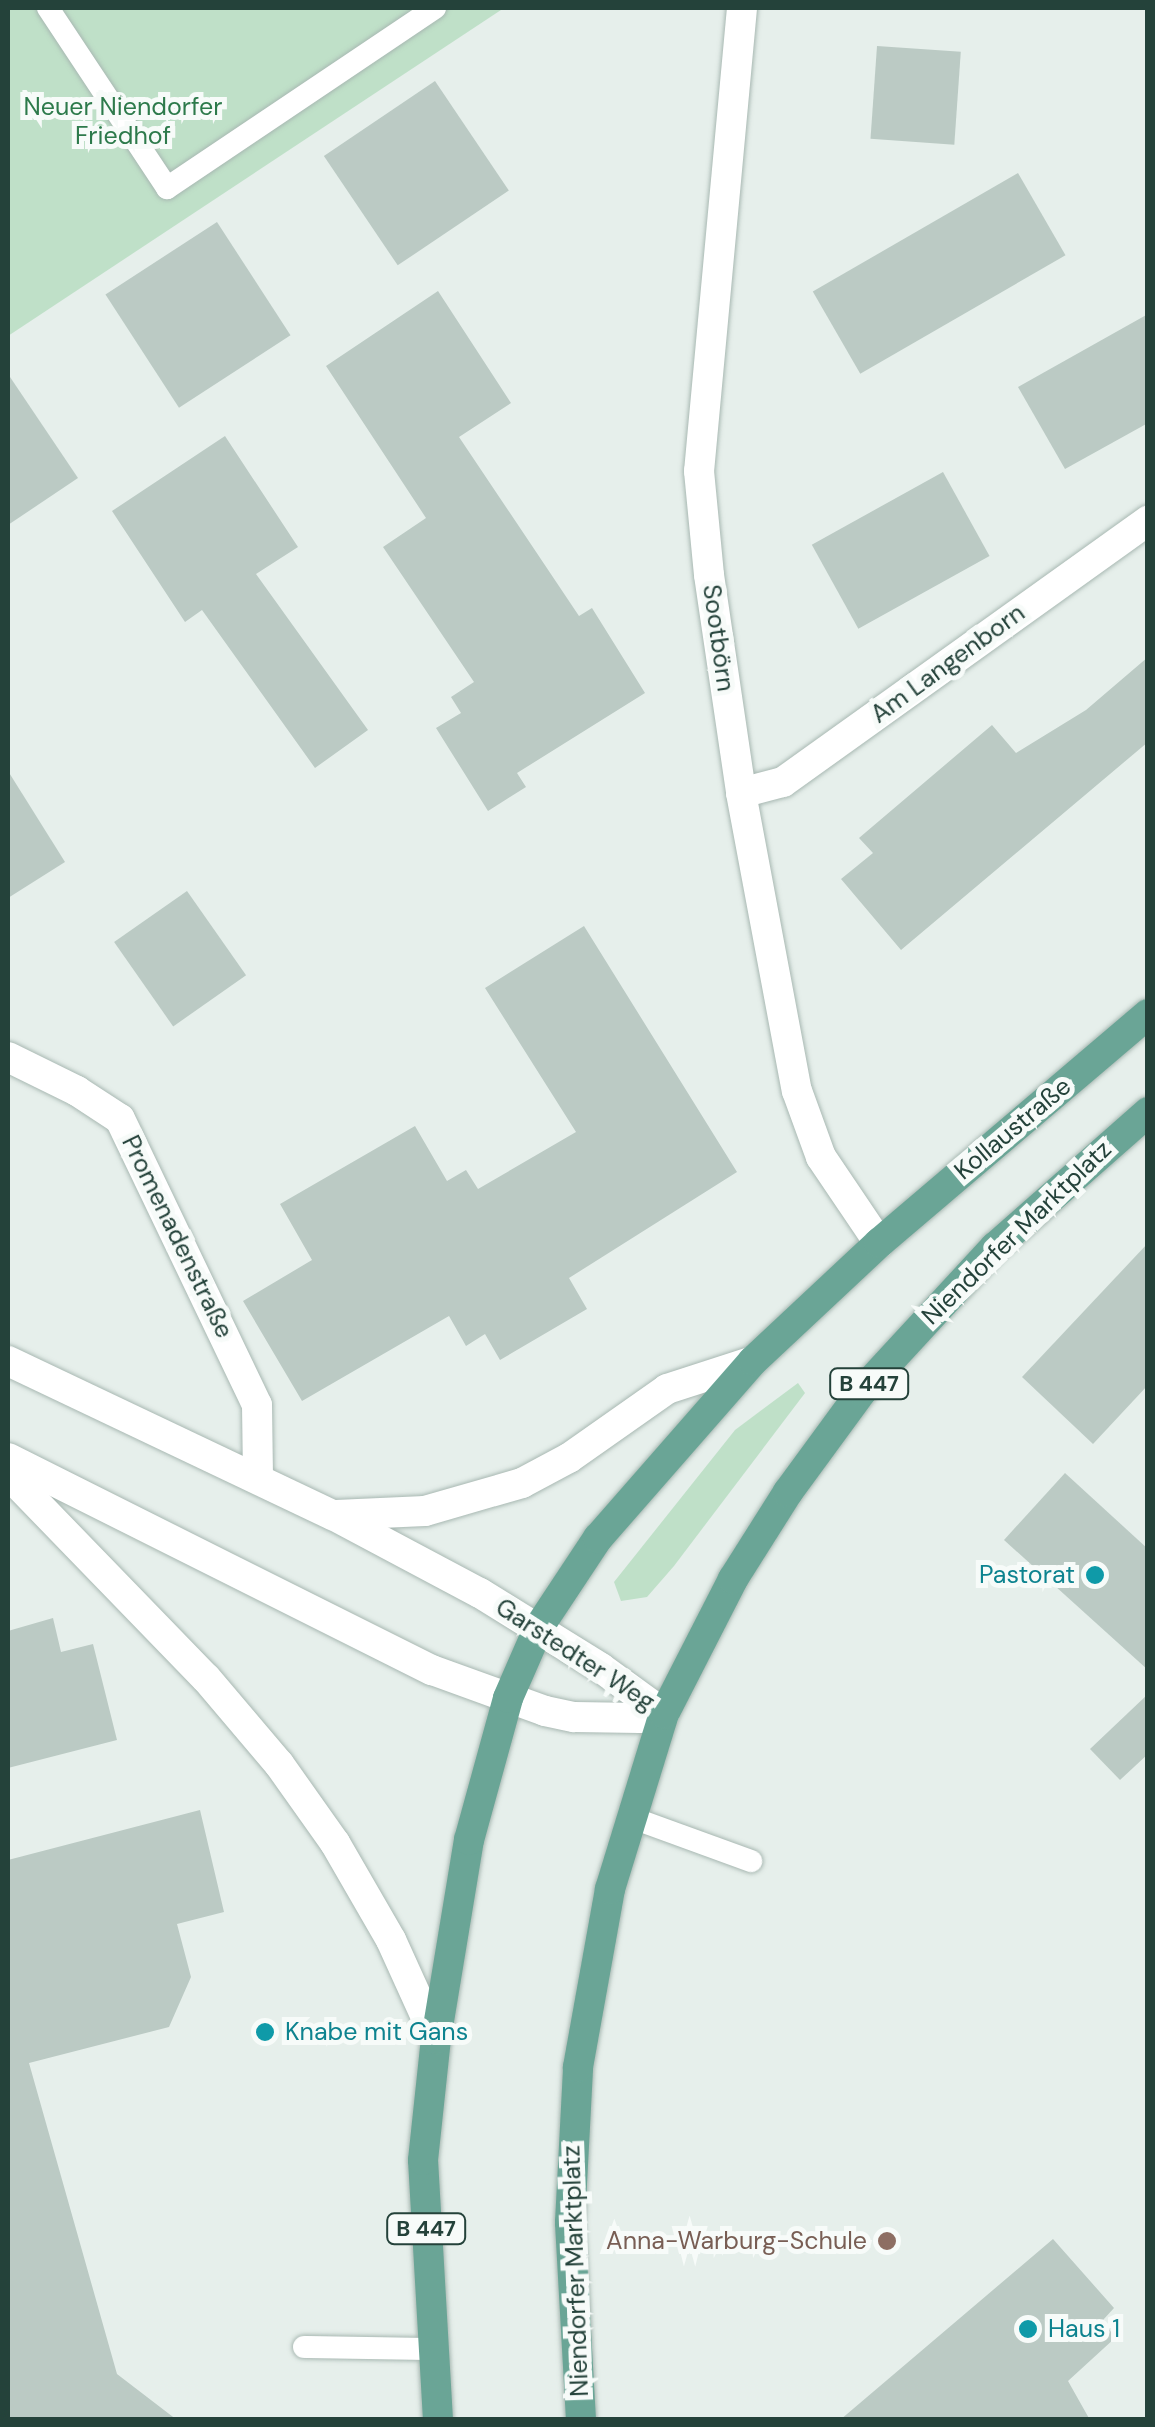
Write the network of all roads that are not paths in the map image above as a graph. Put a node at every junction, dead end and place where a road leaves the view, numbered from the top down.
1 (48, 8) edge
2 (435, 8) edge
3 (742, 8) edge
4 (1148, 521) edge
5 (741, 793) junction
6 (1148, 1014) edge
7 (8, 1058) edge
8 (1148, 1112) edge
9 (879, 1243) junction
10 (8, 1360) edge
11 (753, 1362) junction
12 (8, 1458) edge
13 (8, 1474) edge
14 (258, 1479) junction
15 (333, 1515) junction
16 (539, 1628) junction
17 (508, 1698) junction
18 (664, 1714) junction
19 (630, 1817) junction
20 (752, 1860) dead end
21 (436, 2039) junction
22 (304, 2347) dead end
23 (431, 2350) junction
24 (438, 2420) edge
25 (581, 2420) edge

1 - 2 lane
3 - 5 main road, Sootbörn
4 - 5 main road, Am Langenborn
5 - 9 main road, Sootbörn
6 - 9 main road, Kollaustraße / B 447
7 - 14 main road, Promenadenstraße
8 - 18 main road, Niendorfer Marktplatz / B 447
9 - 11 main road, B 447
10 - 14 main road, Garstedter Weg
11 - 15 main road
11 - 16 main road, B 447
12 - 17 main road, Garstedter Weg
13 - 21 main road
14 - 15 main road, Garstedter Weg
15 - 16 main road, Garstedter Weg
16 - 17 main road, B 447
16 - 18 main road, Garstedter Weg
17 - 18 main road, Garstedter Weg
17 - 21 main road, B 447
18 - 19 main road, Niendorfer Marktplatz / B 447
19 - 20 lane
19 - 25 main road, Niendorfer Marktplatz / B 447
21 - 23 main road, B 447
22 - 23 lane
23 - 24 main road, B 447

